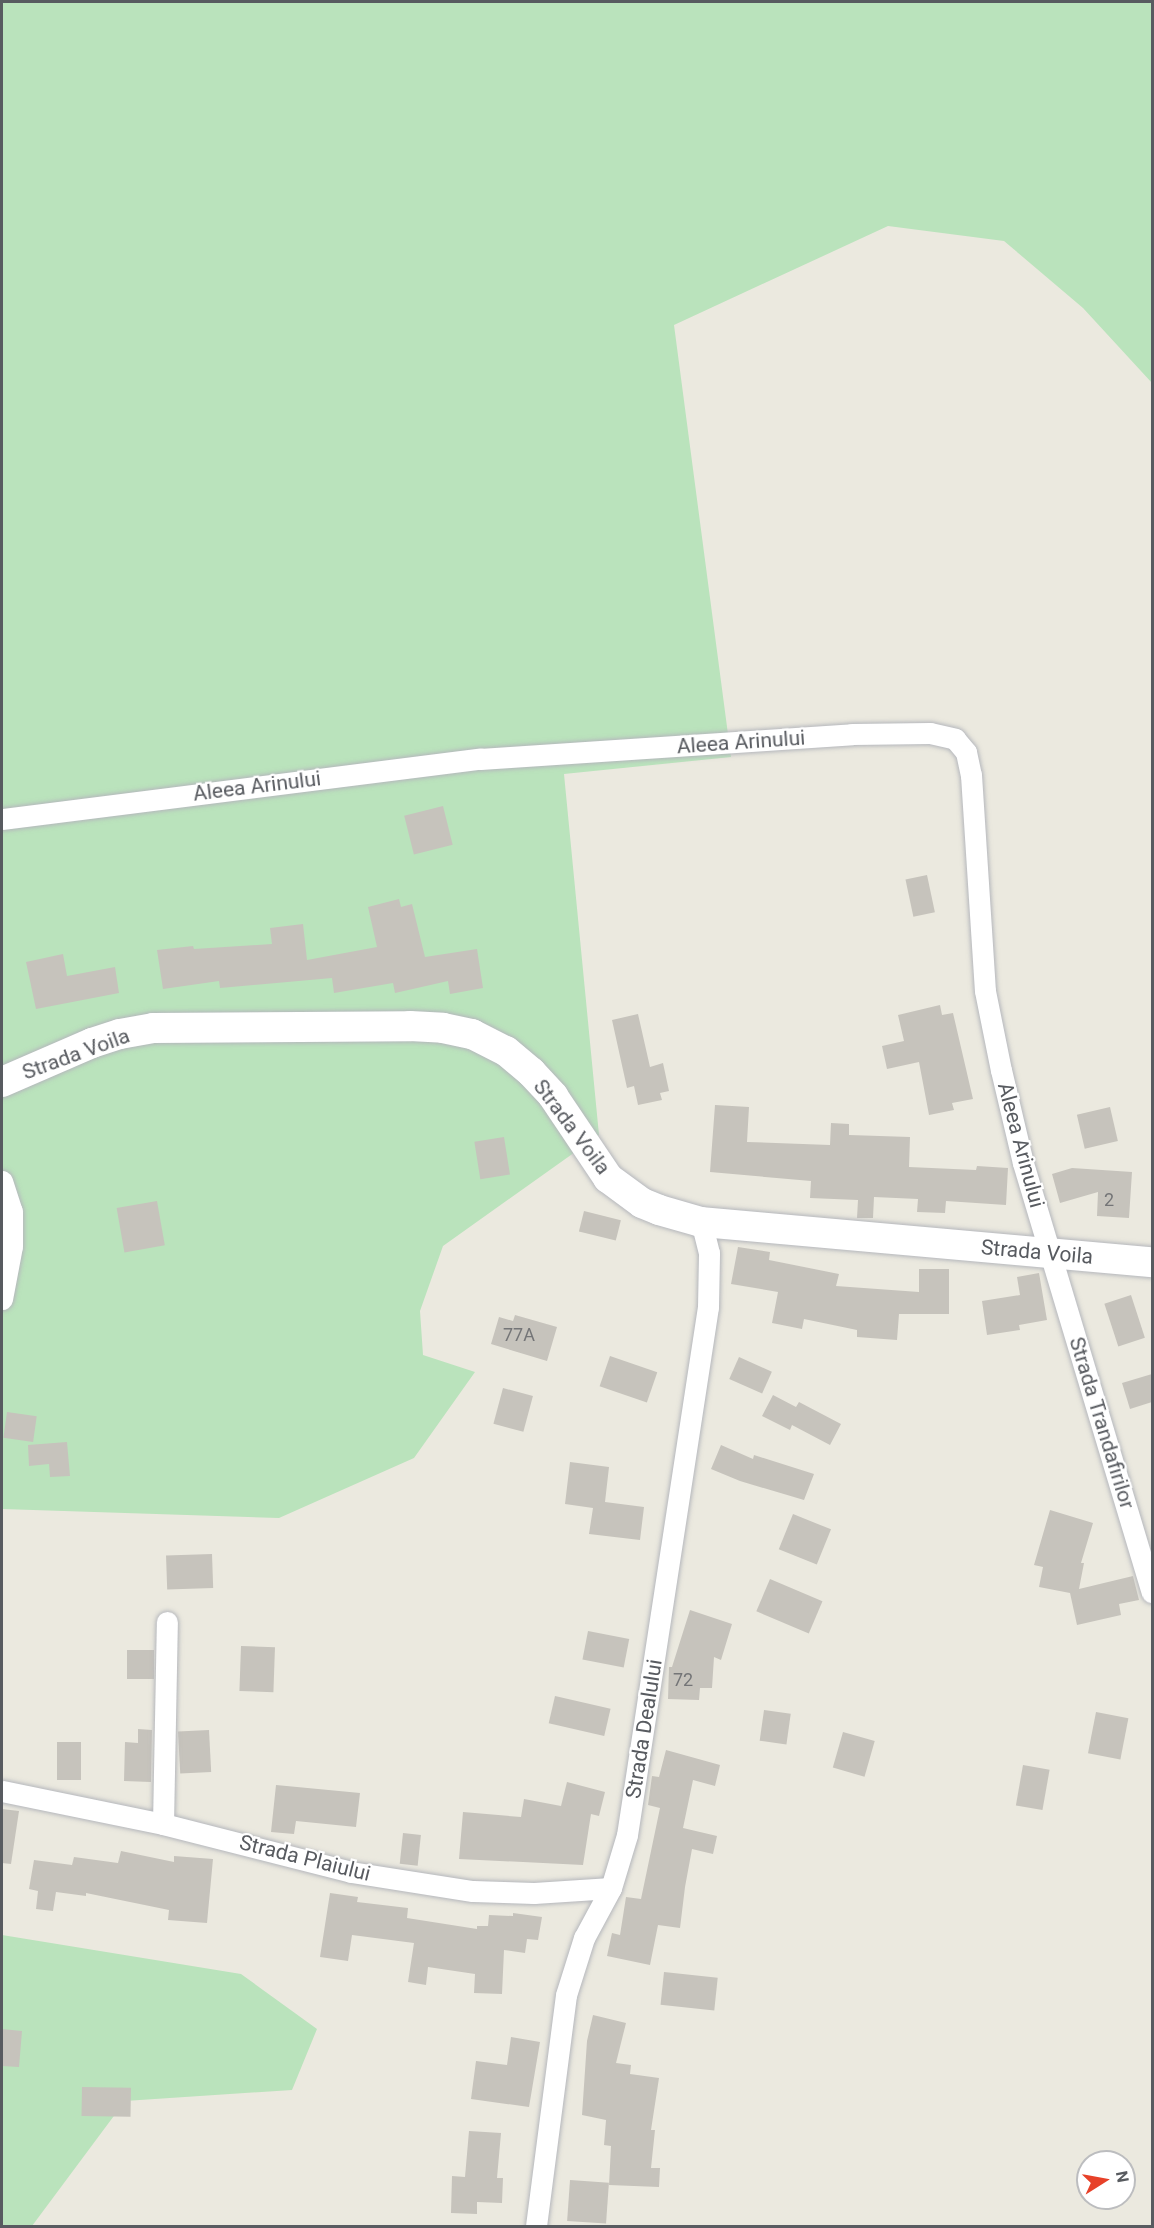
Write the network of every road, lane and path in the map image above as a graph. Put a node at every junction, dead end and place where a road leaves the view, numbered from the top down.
1 (2, 819) edge
2 (2, 1082) edge
3 (2, 1181) edge
4 (701, 1222) junction
5 (1052, 1254) junction
6 (1152, 1262) edge
7 (2, 1299) edge
8 (1152, 1592) edge
9 (167, 1622) dead end
10 (2, 1791) edge
11 (163, 1824) junction
12 (611, 1888) junction
13 (536, 2226) edge

1 - 5 street, Aleea Arinului
2 - 4 main road, Strada Voila
3 - 7 street
4 - 5 main road, Strada Voila
4 - 12 street, Strada Dealului
5 - 6 main road, Strada Voila
5 - 8 street, Strada Trandafirilor
9 - 11 street
10 - 11 street, Strada Plaiului
11 - 12 street, Strada Plaiului
12 - 13 street, Strada Dealului

